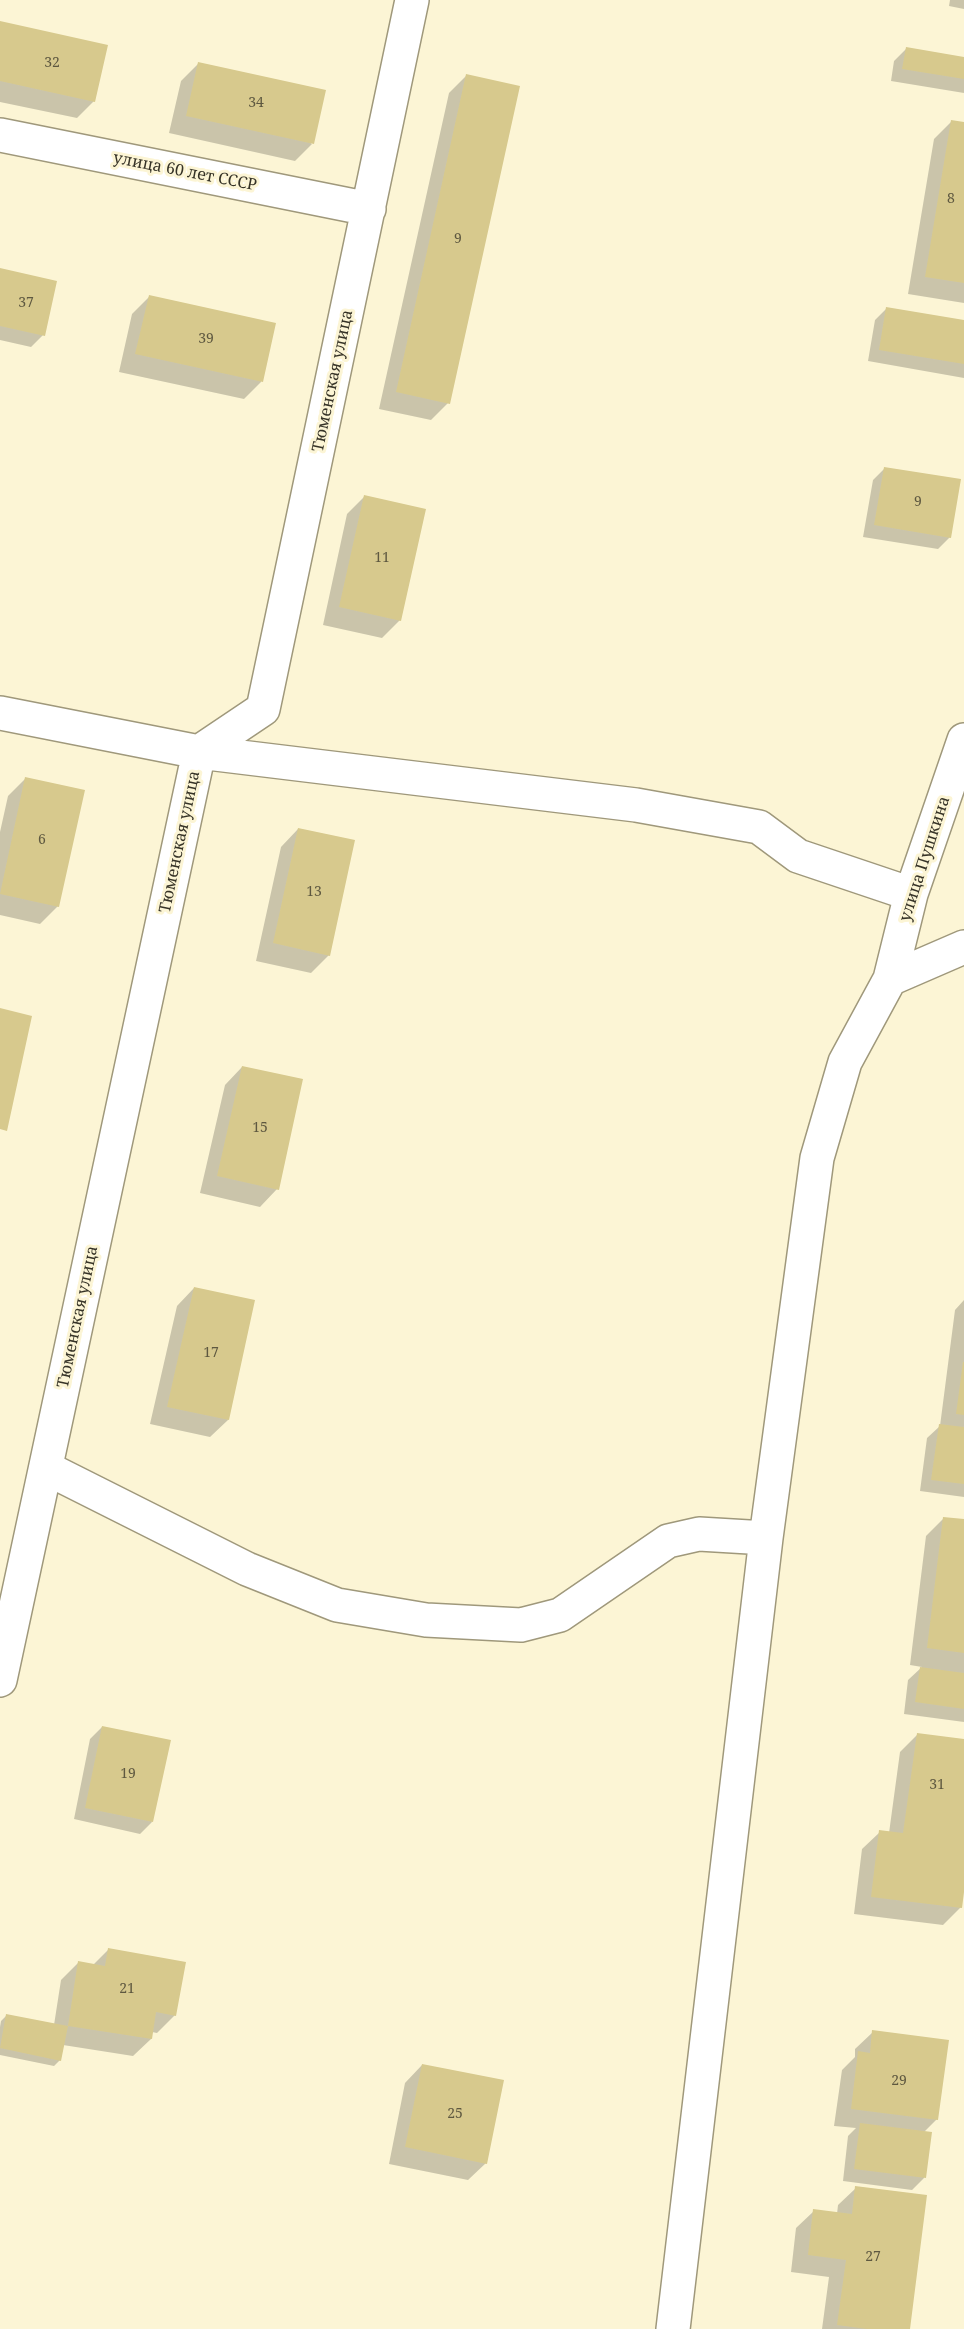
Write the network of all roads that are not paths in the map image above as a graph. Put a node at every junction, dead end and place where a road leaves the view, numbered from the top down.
1 (412, 0) edge
2 (0, 135) edge
3 (369, 209) junction
4 (0, 713) edge
5 (964, 740) edge
6 (199, 752) junction
7 (911, 894) junction
8 (964, 947) edge
9 (890, 979) junction
10 (46, 1468) junction
11 (766, 1538) junction
12 (0, 1680) edge
13 (673, 2329) edge

1 - 3 street, Тюменская улица
2 - 3 street, улица 60 лет СССР
3 - 6 street, Тюменская улица
4 - 6 street
5 - 7 street, улица Пушкина
6 - 7 street
6 - 10 street, Тюменская улица
7 - 9 street, улица Пушкина
8 - 9 street
9 - 11 street, улица Пушкина
10 - 11 street
10 - 12 street, Тюменская улица
11 - 13 street, улица Пушкина

